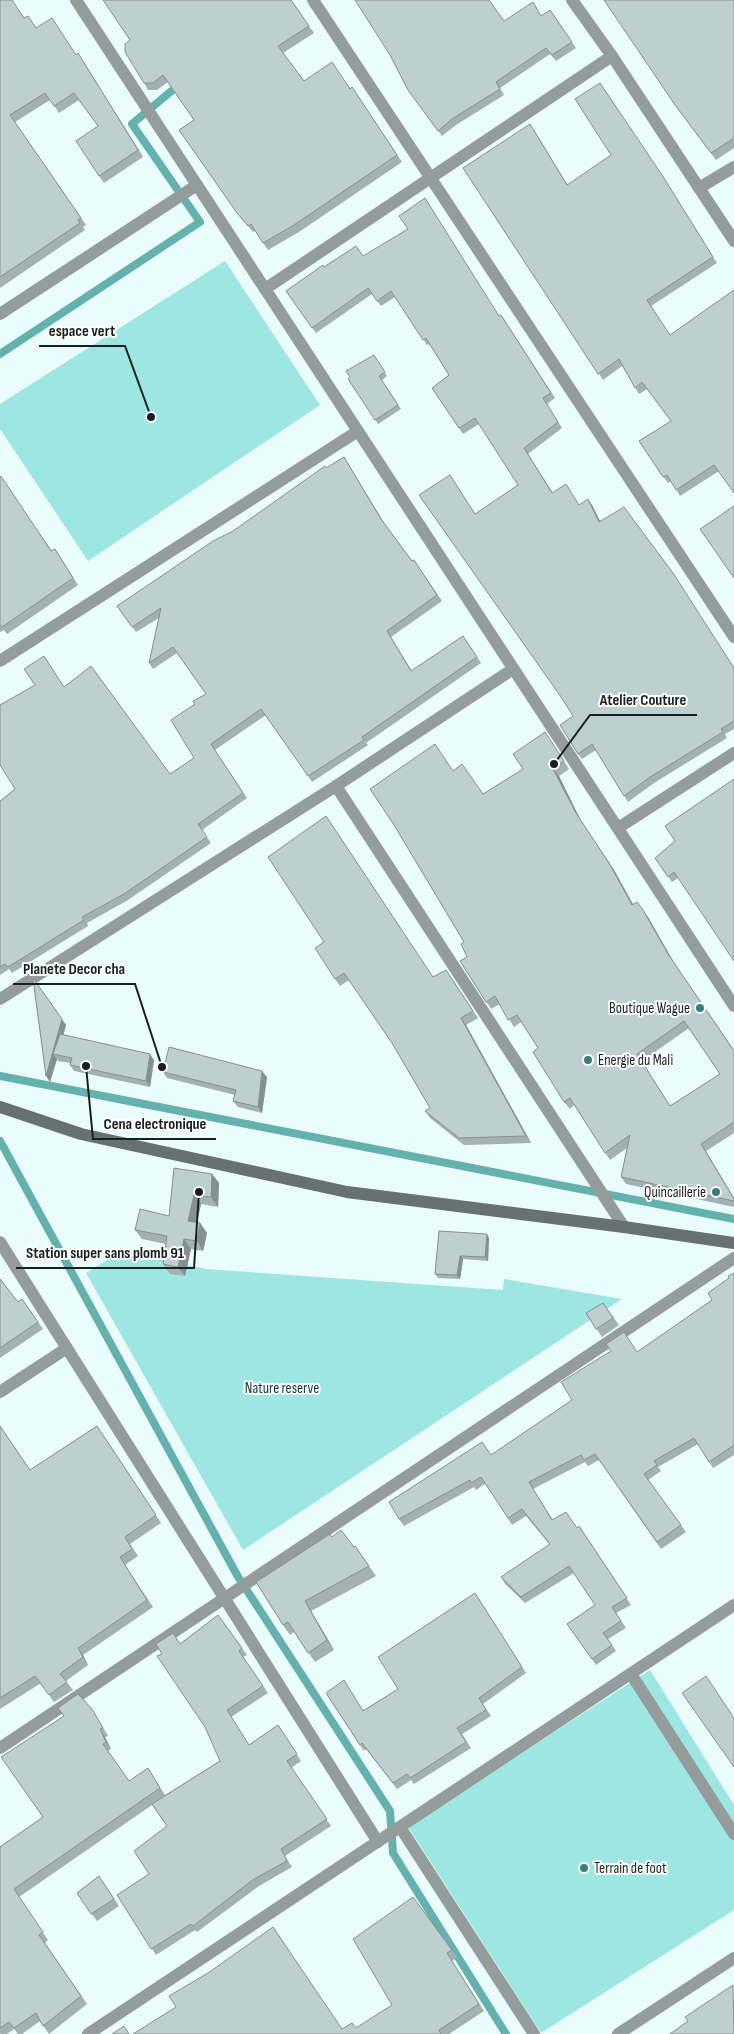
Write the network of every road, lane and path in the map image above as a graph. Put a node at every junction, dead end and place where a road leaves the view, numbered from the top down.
1 (76, 0) edge
2 (312, 0) edge
3 (572, 0) edge
4 (612, 56) junction
5 (734, 167) edge
6 (430, 178) junction
7 (197, 186) junction
8 (699, 188) junction
9 (734, 241) edge
10 (265, 290) junction
11 (0, 314) edge
12 (358, 431) junction
13 (734, 637) edge
14 (0, 662) edge
15 (513, 669) junction
16 (734, 753) edge
17 (336, 786) junction
18 (618, 828) junction
19 (0, 999) edge
20 (734, 1006) edge
21 (0, 1107) edge
22 (624, 1227) junction
23 (0, 1242) edge
24 (734, 1244) edge
25 (734, 1258) edge
26 (66, 1348) junction
27 (0, 1392) edge
28 (229, 1596) junction
29 (734, 1605) edge
30 (631, 1674) junction
31 (0, 1748) edge
32 (399, 1828) junction
33 (734, 1834) edge
34 (381, 1840) junction
35 (734, 1958) edge
36 (88, 2034) edge
37 (534, 2034) edge
38 (618, 2034) edge

1 - 7 street
2 - 6 street
3 - 4 street
4 - 6 street
4 - 8 street
5 - 8 street
6 - 10 street
6 - 13 street
7 - 10 street
7 - 11 street
8 - 9 street
10 - 12 street
12 - 14 street
12 - 15 street
15 - 17 street
15 - 18 street
16 - 18 street
17 - 19 street
17 - 22 street
18 - 20 street
21 - 22 street
22 - 24 street
23 - 26 street
25 - 28 street
26 - 27 street
26 - 28 street
28 - 31 street
28 - 34 street
29 - 30 street
30 - 32 street
30 - 33 street
32 - 34 street
32 - 37 street
34 - 36 street
35 - 38 street

